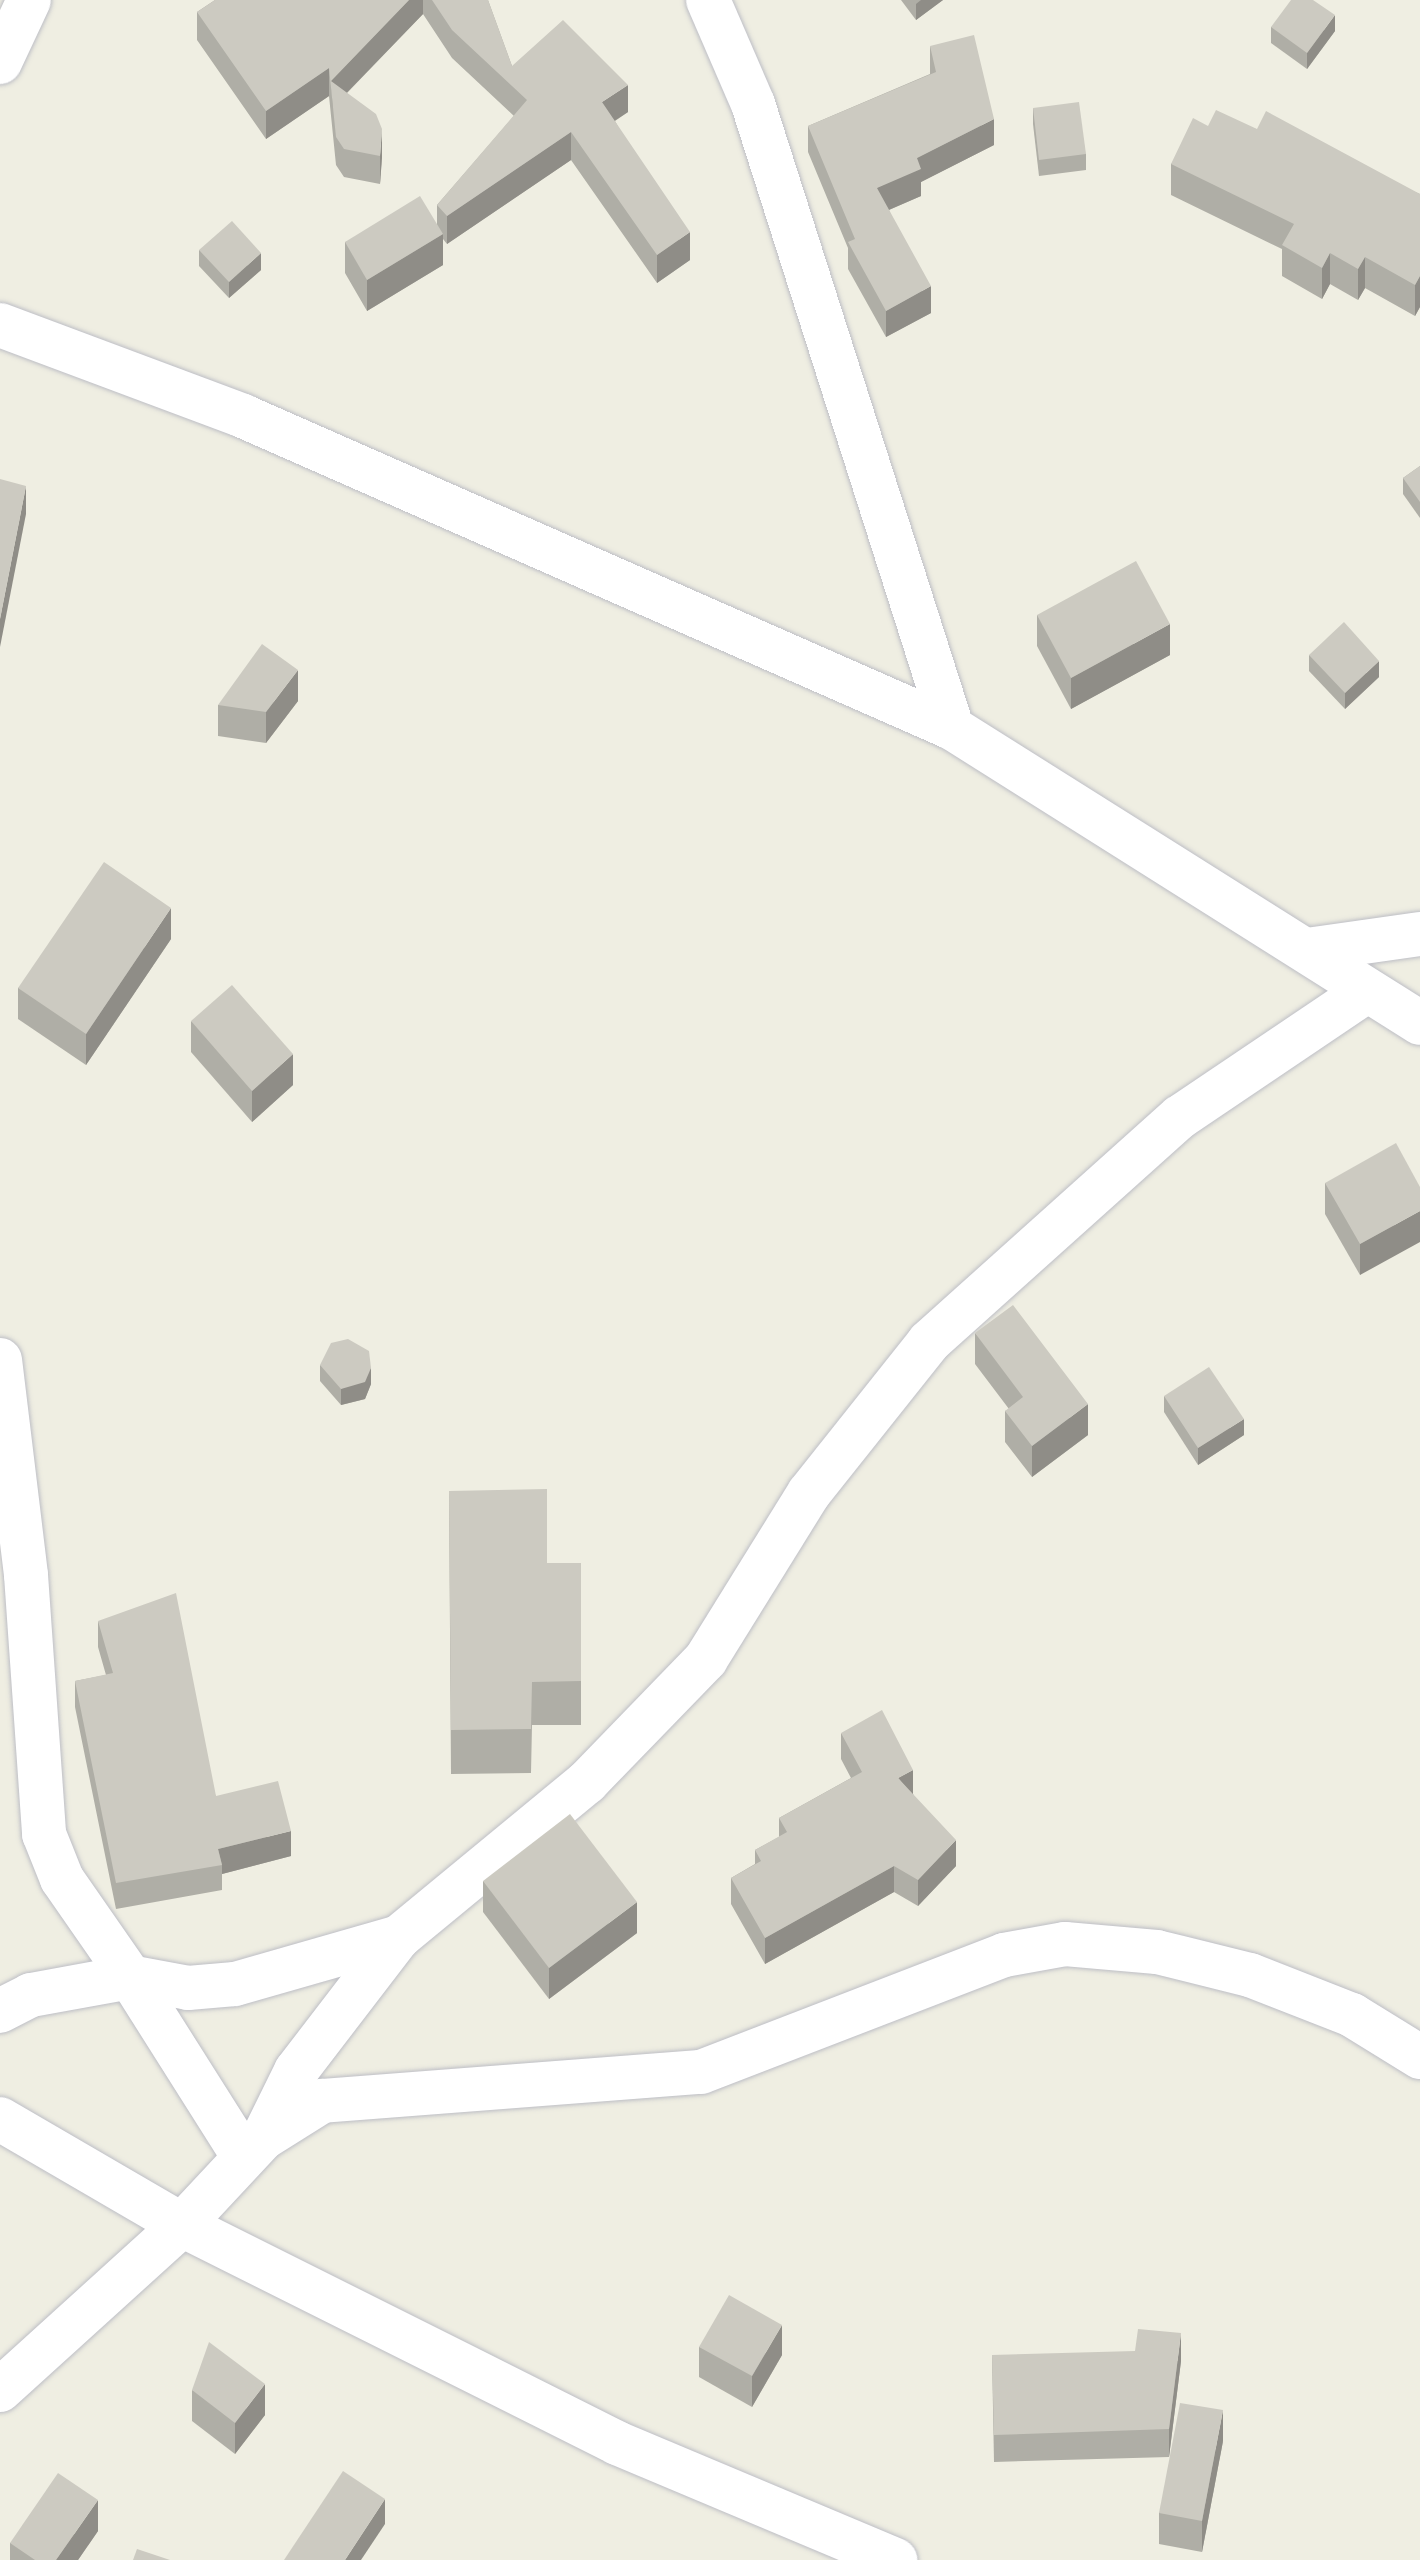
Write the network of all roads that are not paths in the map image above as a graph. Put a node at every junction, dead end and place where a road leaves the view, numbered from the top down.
1 (29, 0) edge
2 (708, 0) edge
3 (0, 62) edge
4 (0, 325) edge
5 (952, 728) junction
6 (1420, 934) edge
7 (1307, 950) junction
8 (1367, 991) junction
9 (1420, 1023) edge
10 (0, 1360) edge
11 (399, 1937) junction
12 (130, 1977) junction
13 (0, 2011) edge
14 (1420, 2057) edge
15 (0, 2119) edge
16 (254, 2148) junction
17 (182, 2225) junction
18 (0, 2390) edge
19 (895, 2560) edge

1 - 3 street
2 - 5 street
4 - 5 street
5 - 7 street
6 - 7 street
7 - 8 street
8 - 9 street
8 - 11 street
10 - 12 street
11 - 12 street
11 - 16 street
12 - 13 street
12 - 16 street
14 - 16 street
15 - 17 street
16 - 17 street
17 - 18 street
17 - 19 street

